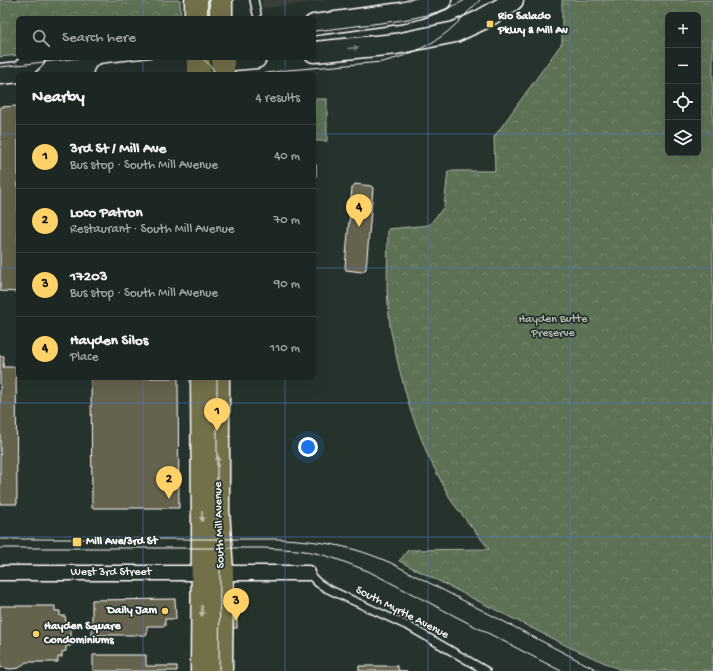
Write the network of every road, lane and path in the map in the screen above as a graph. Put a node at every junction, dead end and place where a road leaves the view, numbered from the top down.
1 (196, 0) edge
2 (221, 0) edge
3 (254, 0) edge
4 (441, 0) edge
5 (513, 0) edge
6 (257, 14) dead end
7 (196, 16) edge
8 (221, 16) edge
9 (316, 25) edge
10 (316, 52) edge
11 (16, 59) edge
12 (32, 60) edge
13 (245, 60) edge
14 (0, 61) edge
15 (223, 64) edge
16 (199, 65) edge
17 (16, 72) edge
18 (20, 72) edge
19 (125, 72) edge
20 (0, 74) edge
21 (16, 84) edge
22 (0, 86) edge
23 (202, 380) edge
24 (218, 380) edge
25 (212, 572) junction
26 (0, 573) edge
27 (308, 573) joint
28 (202, 671) edge
29 (221, 671) edge
30 (486, 671) edge

1 - 7 main road
2 - 8 main road
3 - 6 lane
4 - 9 main road
10 -> 5 main road
11 - 14 main road
12 - 18 main road
13 - 15 main road
15 - 16 main road
16 - 19 main road
17 - 20 main road
21 - 22 main road
23 -> 25 main road, South Mill Avenue
25 -> 24 main road, South Mill Avenue
25 - 26 street, West 3rd Street
25 - 27 street, West 3rd Street
25 -> 28 main road, South Mill Avenue
25 - 29 main road, South Mill Avenue
27 - 30 lane, South Myrtle Avenue

